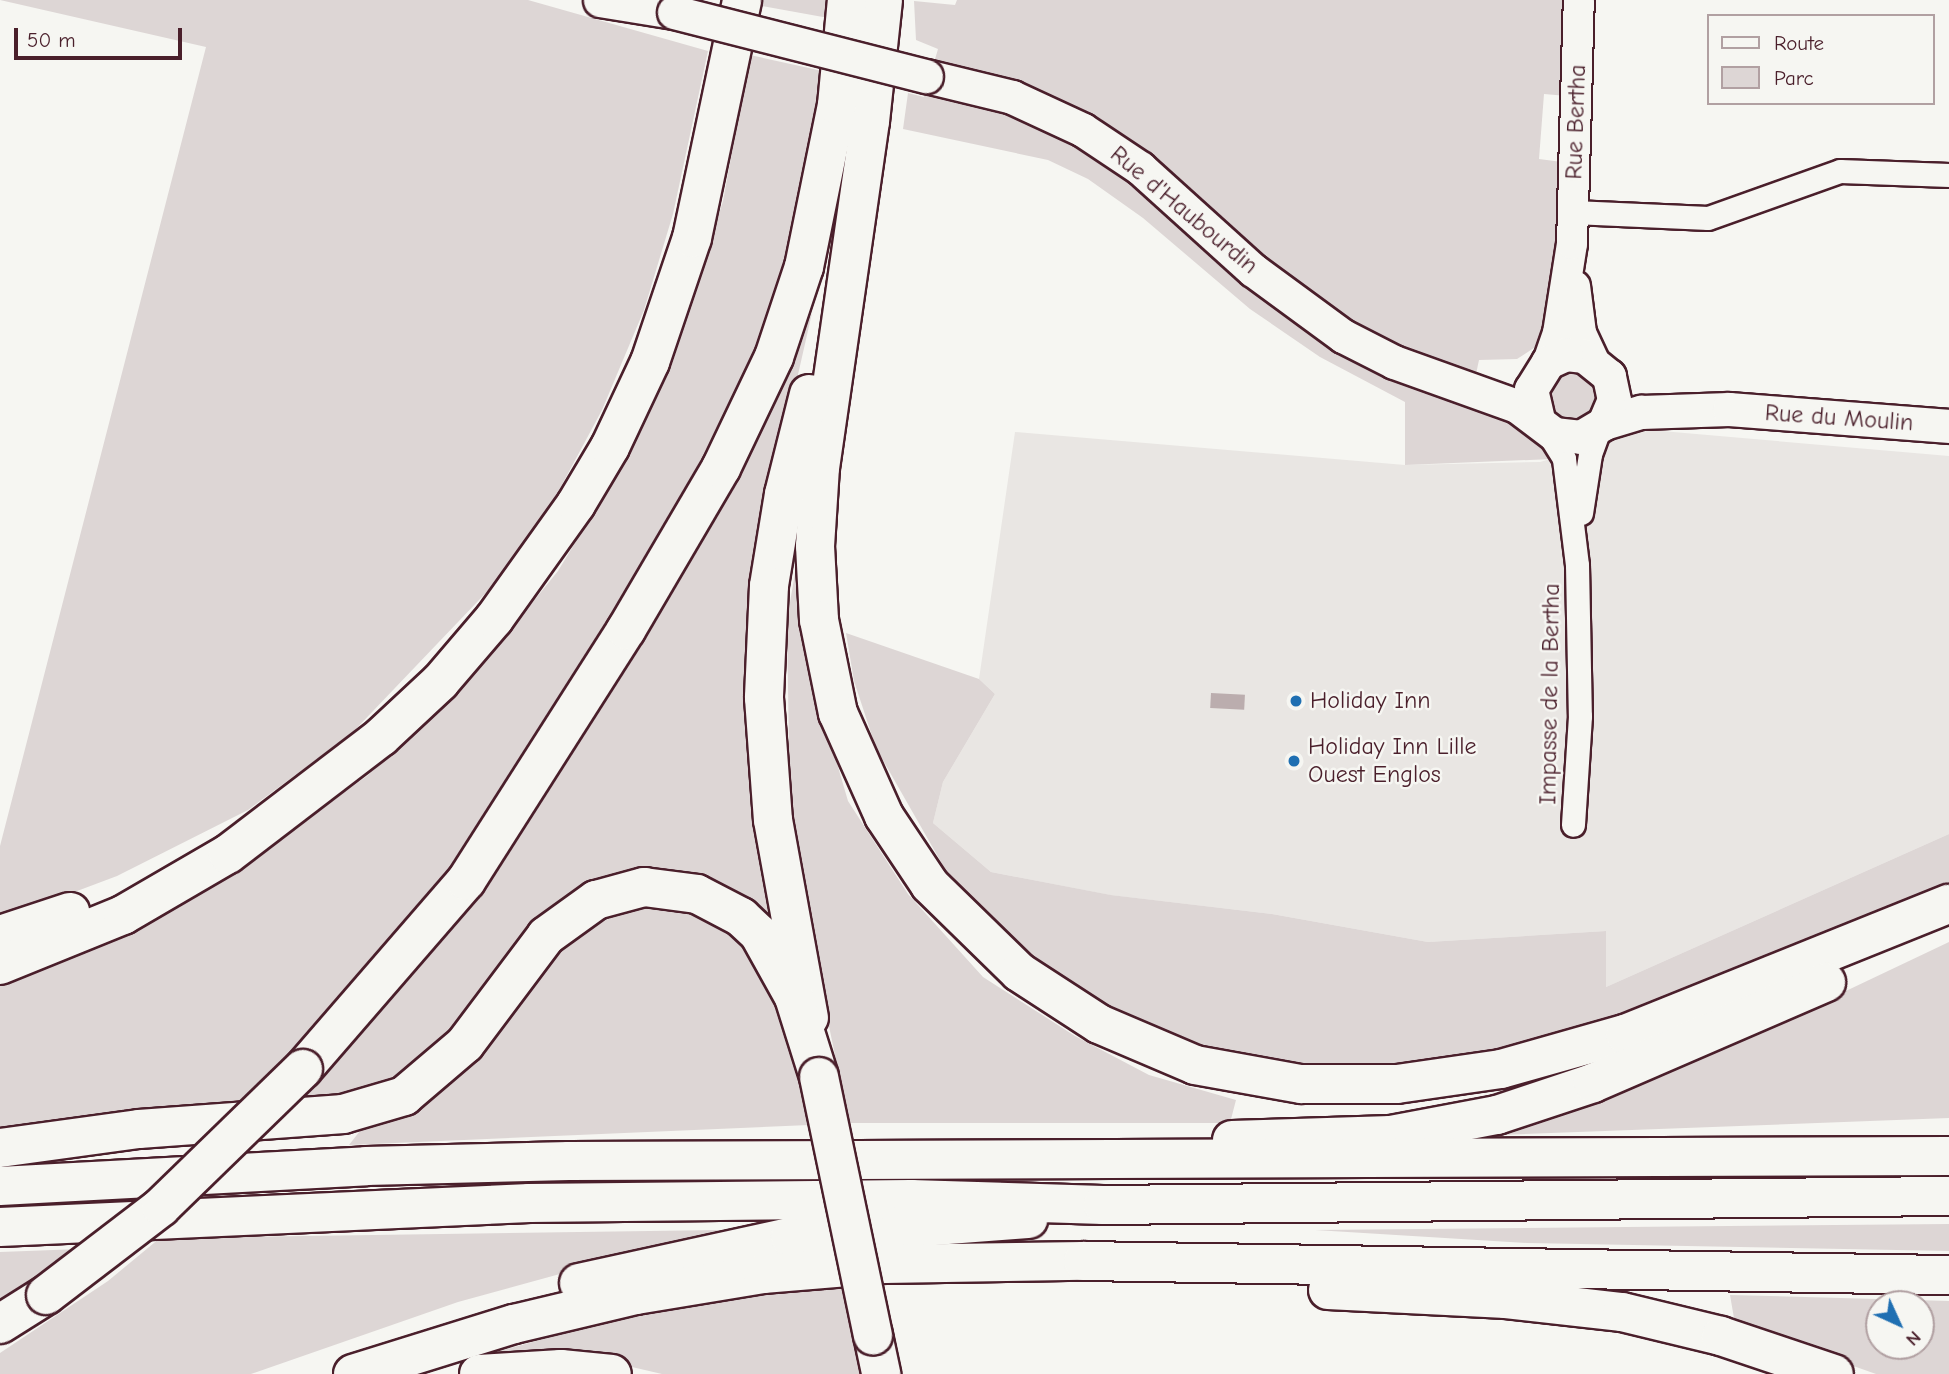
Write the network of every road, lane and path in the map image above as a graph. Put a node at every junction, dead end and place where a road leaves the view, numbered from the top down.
1 (600, 0) edge
2 (731, 0) edge
3 (743, 0) edge
4 (847, 0) edge
5 (883, 0) edge
6 (1579, 0) edge
7 (660, 6) edge
8 (731, 55) junction
9 (1949, 175) edge
10 (1573, 212) junction
11 (852, 233) junction
12 (1572, 244) junction
13 (1600, 366) junction
14 (1543, 368) junction
15 (1435, 375) junction
16 (1729, 409) junction
17 (1541, 424) junction
18 (1602, 425) junction
19 (1949, 426) edge
20 (1577, 565) junction
21 (320, 784) junction
22 (1573, 825) dead end
23 (1949, 904) edge
24 (1949, 927) edge
25 (0, 935) edge
26 (0, 965) edge
27 (819, 1077) junction
28 (0, 1149) edge
29 (1949, 1156) edge
30 (858, 1162) junction
31 (0, 1186) edge
32 (1949, 1196) edge
33 (1103, 1205) junction
34 (0, 1227) edge
35 (1083, 1261) junction
36 (1949, 1275) edge
37 (0, 1324) edge
38 (324, 1374) edge
39 (353, 1374) edge
40 (479, 1374) edge
41 (612, 1374) edge
42 (881, 1374) edge
43 (1834, 1374) edge

1 - 7 main road, Rue d'Haubourdin
2 - 8 highway
3 - 8 highway
4 - 37 highway, bridge
5 - 11 highway
6 - 10 street, Rue Bertha
7 - 15 main road, Rue d'Haubourdin, bridge
8 - 21 highway
9 - 10 street
10 - 12 street, Rue Bertha
11 - 23 highway
11 - 27 highway
12 - 13 street, Rue Bertha
12 - 14 street, Rue Bertha
13 - 14 main road
13 - 16 main road, Rue du Moulin
13 - 18 main road
14 - 15 main road
14 - 17 main road
15 - 17 main road
16 - 18 main road, Rue du Moulin
16 - 19 main road, Rue du Moulin
17 - 18 main road
17 - 20 street, Impasse de la Bertha
18 - 20 street, Impasse de la Bertha
20 - 22 street, Impasse de la Bertha
21 - 25 highway
21 - 26 highway
24 - 30 highway
27 - 28 highway
27 - 42 highway, bridge
29 - 30 highway
30 - 31 highway
32 - 33 highway
33 - 34 highway
33 - 38 highway
35 - 36 highway
35 - 39 highway
35 - 43 highway
40 - 41 highway

